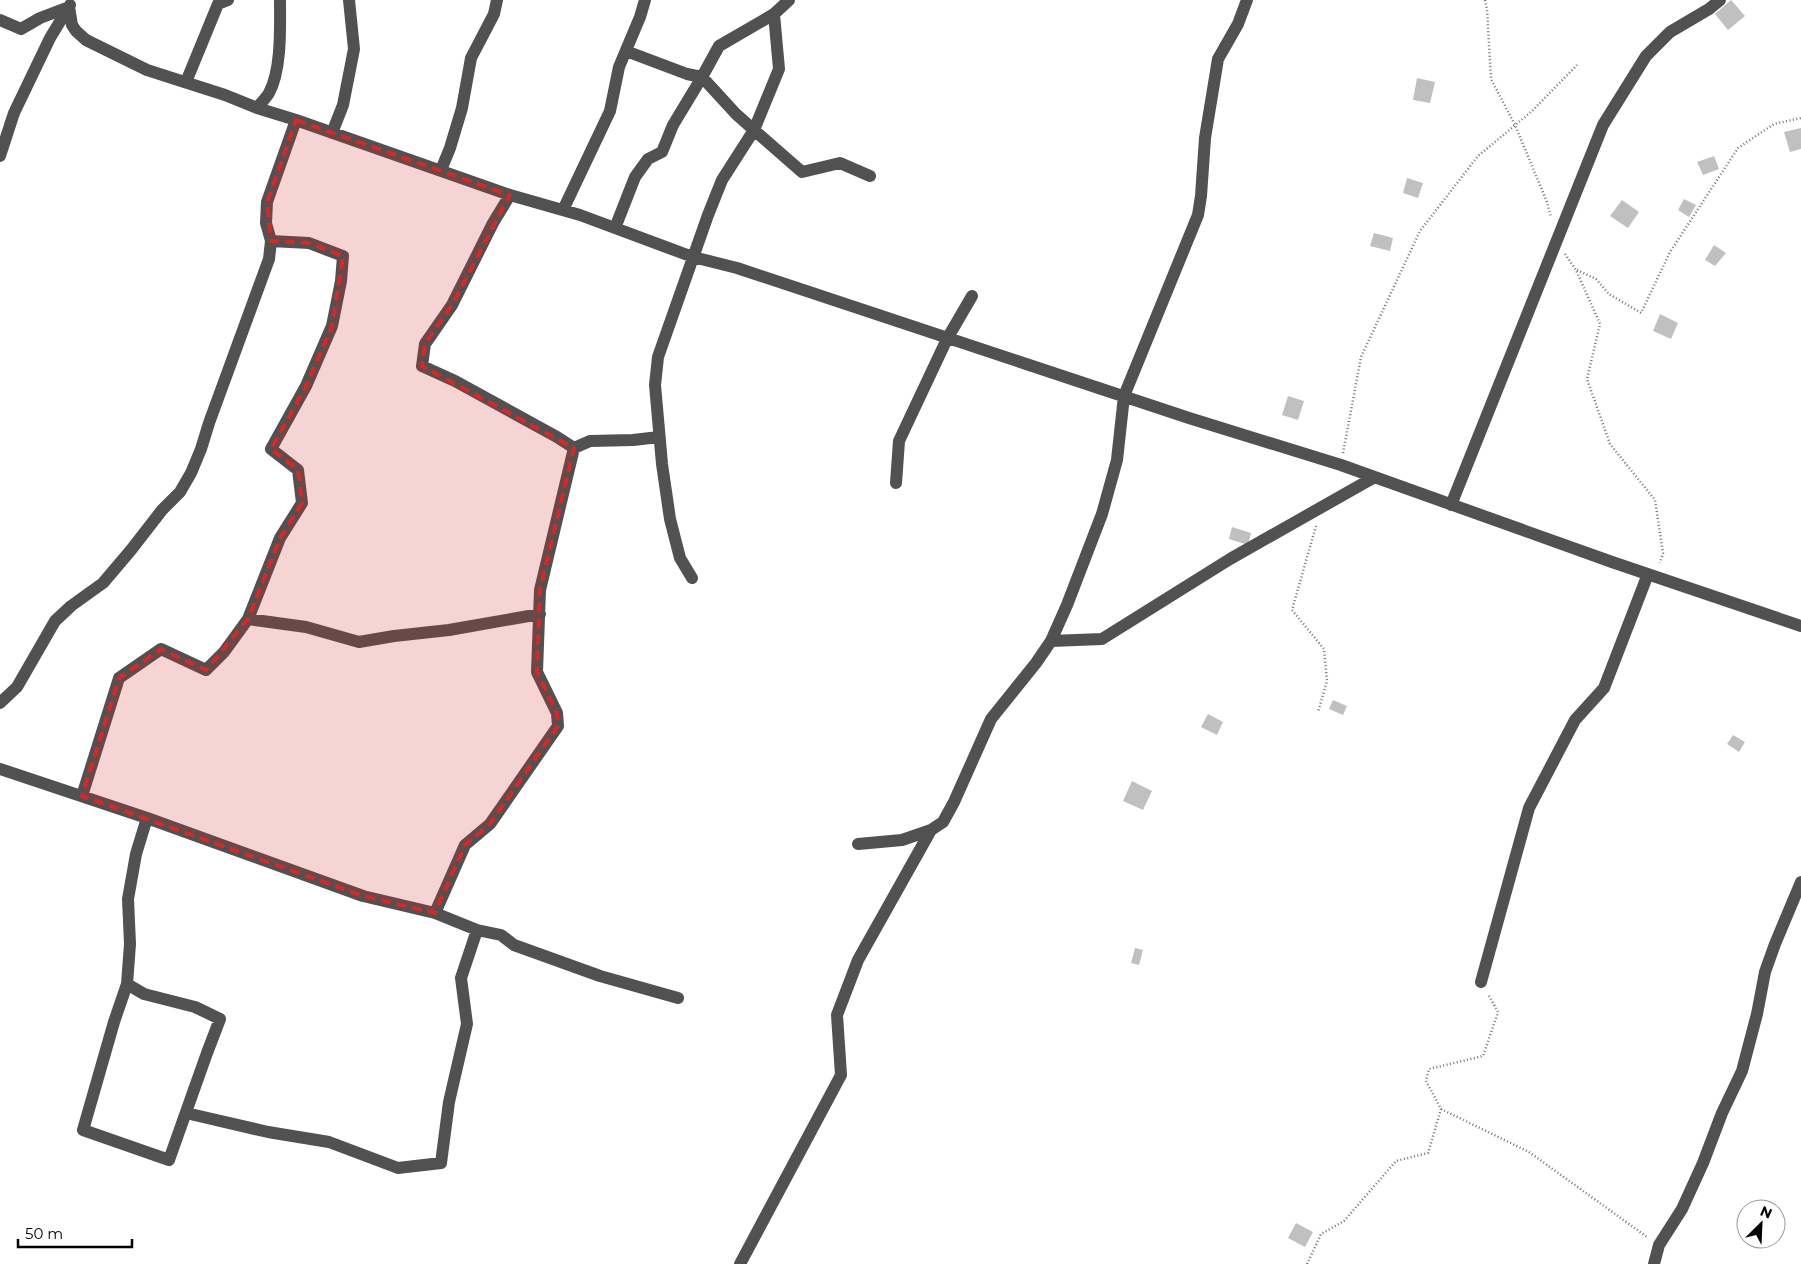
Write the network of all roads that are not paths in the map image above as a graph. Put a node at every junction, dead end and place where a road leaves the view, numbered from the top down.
1 (228, 0) edge
2 (280, 0) edge
3 (349, 0) edge
4 (497, 0) edge
5 (645, 0) edge
6 (789, 0) edge
7 (1247, 0) edge
8 (1720, 0) edge
9 (71, 3) edge
10 (774, 14) junction
11 (0, 20) edge
12 (626, 51) junction
13 (702, 77) junction
14 (186, 82) junction
15 (257, 108) junction
16 (296, 120) junction
17 (754, 130) junction
18 (332, 133) junction
19 (0, 156) edge
20 (441, 170) junction
21 (870, 176) dead end
22 (510, 194) junction
23 (563, 210) junction
24 (615, 228) junction
25 (271, 241) junction
26 (693, 257) junction
27 (972, 296) dead end
28 (947, 339) junction
29 (1124, 396) junction
30 (660, 437) junction
31 (574, 448) junction
32 (1373, 478) junction
33 (896, 483) dead end
34 (1450, 505) junction
35 (1651, 575) junction
36 (692, 578) dead end
37 (540, 614) junction
38 (248, 619) junction
39 (1801, 626) edge
40 (1051, 641) junction
41 (0, 703) edge
42 (0, 768) edge
43 (82, 796) junction
44 (147, 818) junction
45 (931, 830) junction
46 (858, 844) dead end
47 (1801, 882) edge
48 (435, 913) junction
49 (476, 930) junction
50 (1481, 982) road end
51 (127, 984) junction
52 (678, 998) dead end
53 (186, 1113) junction
54 (740, 1264) edge
55 (1654, 1264) edge

1 - 14 street
2 - 15 street
3 - 18 street
4 - 20 street
5 - 12 street
6 - 10 street
7 - 29 street
8 - 34 street
9 - 11 street
9 - 14 street
9 - 19 street
10 - 13 street
10 - 17 street
12 - 13 street
12 - 23 street
13 - 17 street
13 - 24 street
14 - 15 street
15 - 16 street
16 - 18 street
16 - 25 street
17 - 21 street
17 - 26 street
18 - 20 street
20 - 22 street
22 - 23 street
22 - 31 street
23 - 24 street
24 - 26 street
25 - 38 street
25 - 41 street
26 - 28 street
26 - 30 street
27 - 28 street
28 - 29 street
28 - 33 street
29 - 32 street
29 - 40 street
30 - 31 street
30 - 36 street
31 - 37 street
32 - 34 street
32 - 40 street
34 - 35 street
35 - 39 street
35 - 50 street
37 - 38 street
37 - 48 street
38 - 43 street
40 - 45 street
42 - 43 street
43 - 44 street
44 - 48 street
44 - 51 street
45 - 46 street
45 - 54 street
47 - 55 street
48 - 49 street
49 - 52 street
49 - 53 street
51 - 53 street
51 - 53 street

